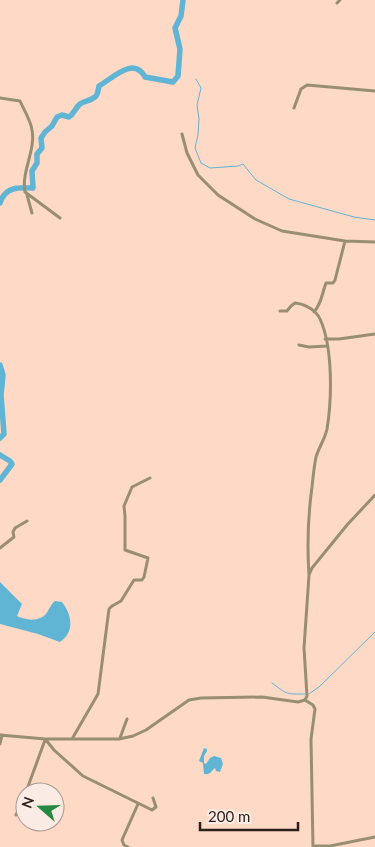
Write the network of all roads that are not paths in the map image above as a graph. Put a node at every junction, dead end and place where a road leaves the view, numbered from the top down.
1 (375, 91) edge
2 (0, 98) edge
3 (294, 108) dead end
4 (182, 134) dead end
5 (25, 192) junction
6 (32, 212) dead end
7 (60, 218) dead end
8 (345, 241) junction
9 (375, 242) edge
10 (280, 312) dead end
11 (314, 312) junction
12 (375, 334) edge
13 (325, 339) junction
14 (299, 345) dead end
15 (326, 346) junction
16 (150, 478) dead end
17 (375, 495) edge
18 (27, 521) dead end
19 (0, 548) edge
20 (309, 575) junction
21 (306, 698) junction
22 (127, 719) dead end
23 (1, 735) edge
24 (120, 738) junction
25 (45, 739) junction
26 (72, 739) junction
27 (0, 744) edge
28 (30, 782) edge
29 (153, 798) dead end
30 (138, 804) junction
31 (375, 837) edge
32 (313, 846) edge
33 (128, 847) edge

1 - 3 street
2 - 5 street
4 - 8 street
5 - 6 street
5 - 7 street
8 - 9 street
8 - 11 street
10 - 11 street
11 - 13 street
12 - 13 street
13 - 15 street
14 - 15 street
15 - 20 street
16 - 26 street
17 - 20 street
18 - 19 street
20 - 21 street
21 - 24 street
21 - 32 street
22 - 24 street
23 - 25 street
23 - 27 street
24 - 26 street
25 - 26 street
25 - 28 street
25 - 30 street
29 - 30 street
30 - 33 street
31 - 32 street

